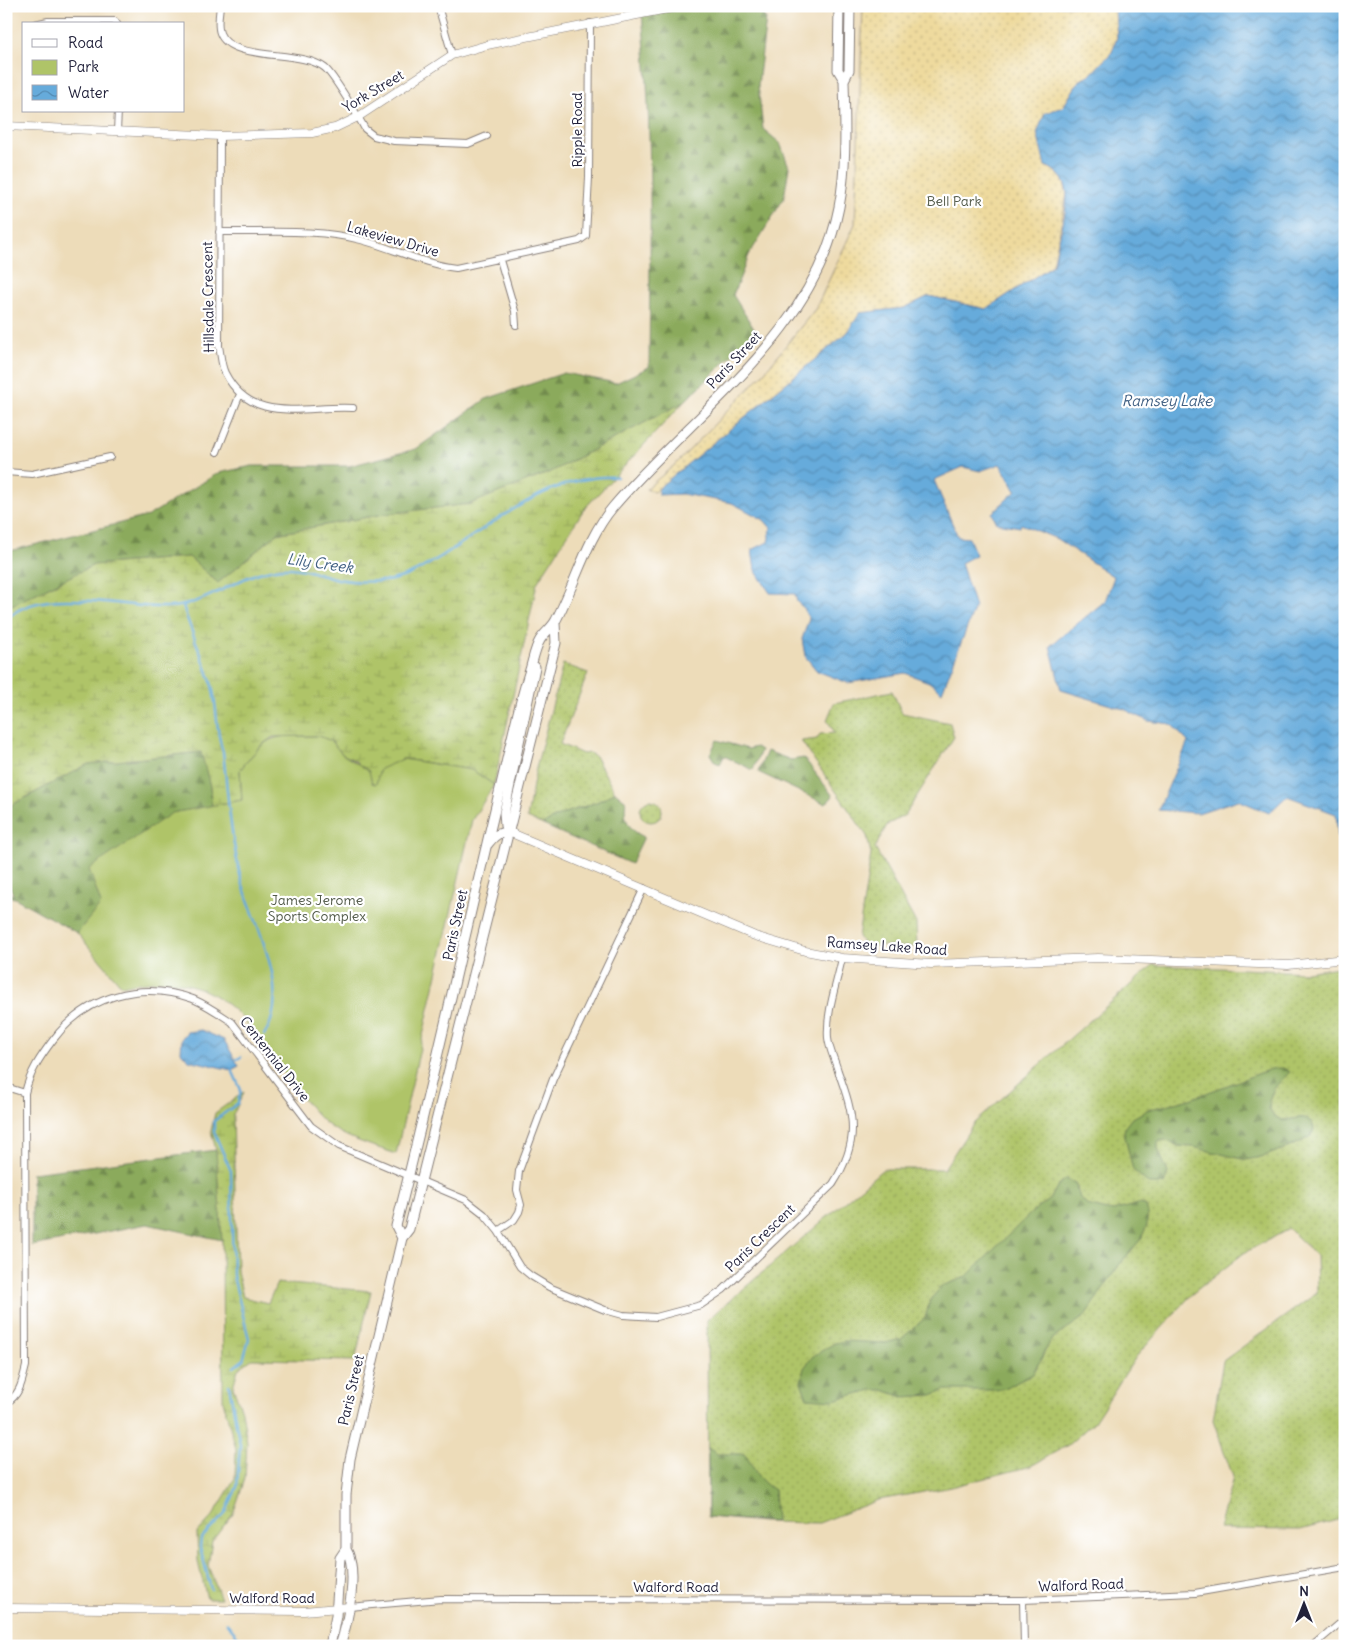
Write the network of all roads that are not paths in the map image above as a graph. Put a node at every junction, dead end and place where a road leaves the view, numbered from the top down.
1 (220, 6) edge
2 (438, 6) edge
3 (682, 6) edge
4 (839, 6) edge
5 (850, 6) edge
6 (44, 22) edge
7 (116, 22) edge
8 (590, 24) junction
9 (452, 55) junction
10 (844, 80) junction
11 (118, 112) edge
12 (358, 117) junction
13 (6, 126) edge
14 (117, 131) junction
15 (220, 136) junction
16 (487, 136) dead end
17 (219, 232) junction
18 (586, 236) joint
19 (500, 260) junction
20 (516, 325) dead end
21 (240, 394) junction
22 (353, 408) dead end
23 (216, 452) dead end
24 (110, 457) dead end
25 (6, 472) edge
26 (555, 622) junction
27 (540, 640) junction
28 (509, 832) junction
29 (486, 846) junction
30 (644, 888) junction
31 (842, 958) junction
32 (1345, 960) edge
33 (6, 1087) edge
34 (26, 1094) junction
35 (409, 1174) junction
36 (422, 1180) junction
37 (498, 1231) junction
38 (402, 1238) junction
39 (6, 1403) edge
40 (346, 1549) junction
41 (1345, 1566) edge
42 (1023, 1600) junction
43 (349, 1607) junction
44 (6, 1608) edge
45 (337, 1609) junction
46 (1345, 1619) edge
47 (330, 1646) edge
48 (340, 1646) edge
49 (1024, 1646) edge
50 (1313, 1646) edge

1 - 12 street
2 - 9 street
3 - 8 street, York Street
4 - 10 main road, Paris Street
5 - 10 main road, Paris Street
6 - 7 street
8 - 9 street, York Street
8 - 18 street, Ripple Road
9 - 12 street, York Street
10 - 26 main road, Paris Street
11 - 14 street
12 - 15 street, York Street
12 - 16 street
13 - 14 street, York Street
14 - 15 street, York Street
15 - 17 street, Hillsdale Crescent
17 - 19 street, Lakeview Drive
17 - 21 street, Hillsdale Crescent
18 - 19 street, Lakeview Drive
19 - 20 street
21 - 22 street, Hillsdale Crescent
21 - 23 street
24 - 25 street
26 - 27 main road, Paris Street
26 - 28 main road, Paris Street
27 - 28 main road
27 - 29 main road, Paris Street
28 - 29 main road
28 - 30 street, Ramsey Lake Road
28 - 36 main road, Paris Street
29 - 35 main road, Paris Street
30 - 31 street, Ramsey Lake Road
30 - 37 street
31 - 32 street, Ramsey Lake Road
31 - 37 street, Paris Crescent
33 - 34 street
34 - 35 street, Centennial Drive
34 - 39 street, Centennial Drive
35 - 36 street, Centennial Drive
35 - 38 main road, Paris Street
36 - 37 street, Paris Crescent
36 - 38 main road, Paris Street
38 - 40 main road, Paris Street
40 - 43 main road, Paris Street
40 - 45 main road, Paris Street
41 - 42 street, Walford Road
42 - 43 street, Walford Road
42 - 49 street
43 - 45 street, Walford Road
43 - 48 main road, Paris Street
44 - 45 street, Walford Road
45 - 47 main road, Paris Street
46 - 50 street

